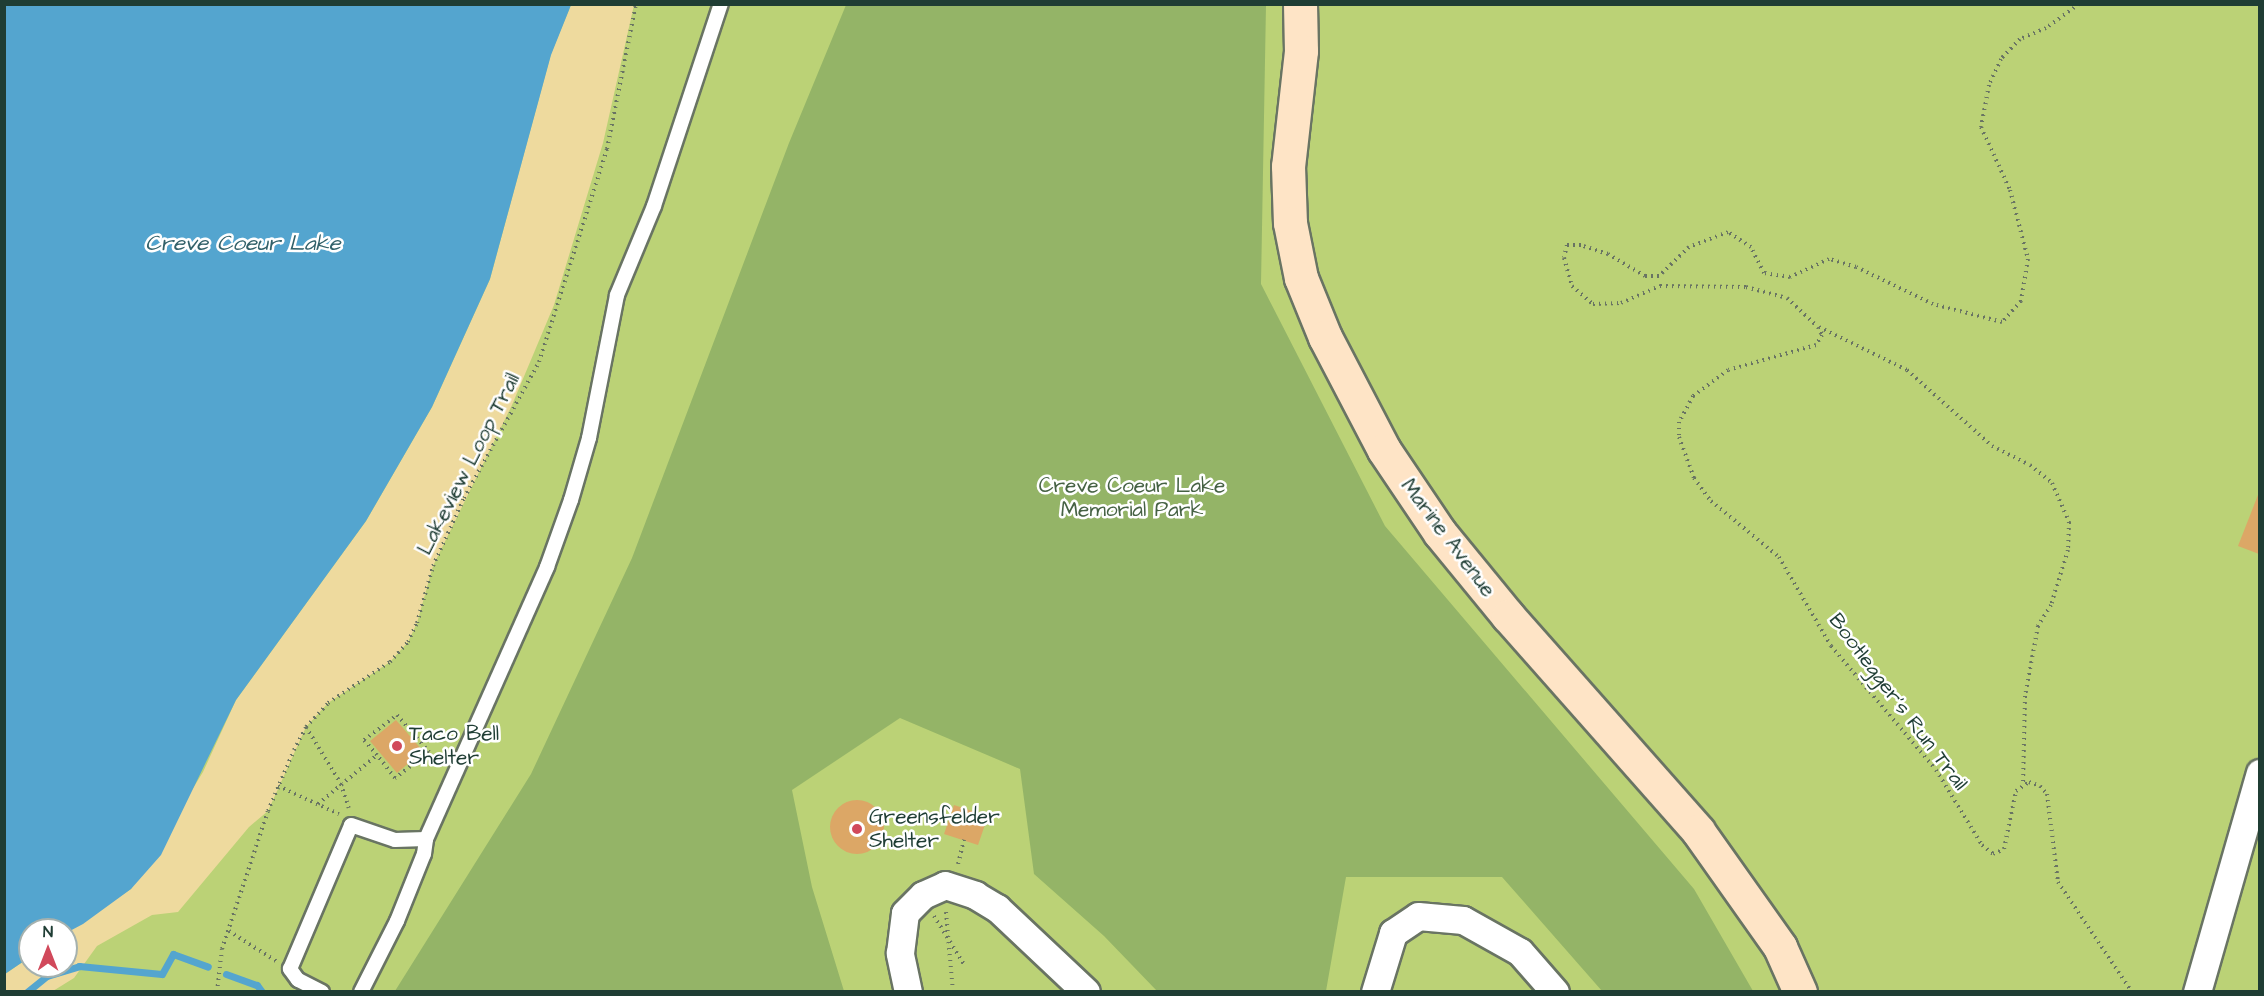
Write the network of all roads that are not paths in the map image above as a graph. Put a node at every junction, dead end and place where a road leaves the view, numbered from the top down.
1 (721, 4) edge
2 (1300, 4) edge
3 (2259, 773) edge
4 (426, 839) junction
5 (322, 992) edge
6 (361, 992) edge
7 (908, 992) edge
8 (1086, 992) edge
9 (1375, 992) edge
10 (1555, 992) edge
11 (1800, 992) edge
12 (2197, 992) edge

1 - 4 lane
2 - 11 main road, Marine Avenue
3 - 12 street
4 - 5 lane
4 - 6 lane
7 - 8 street
9 - 10 street

